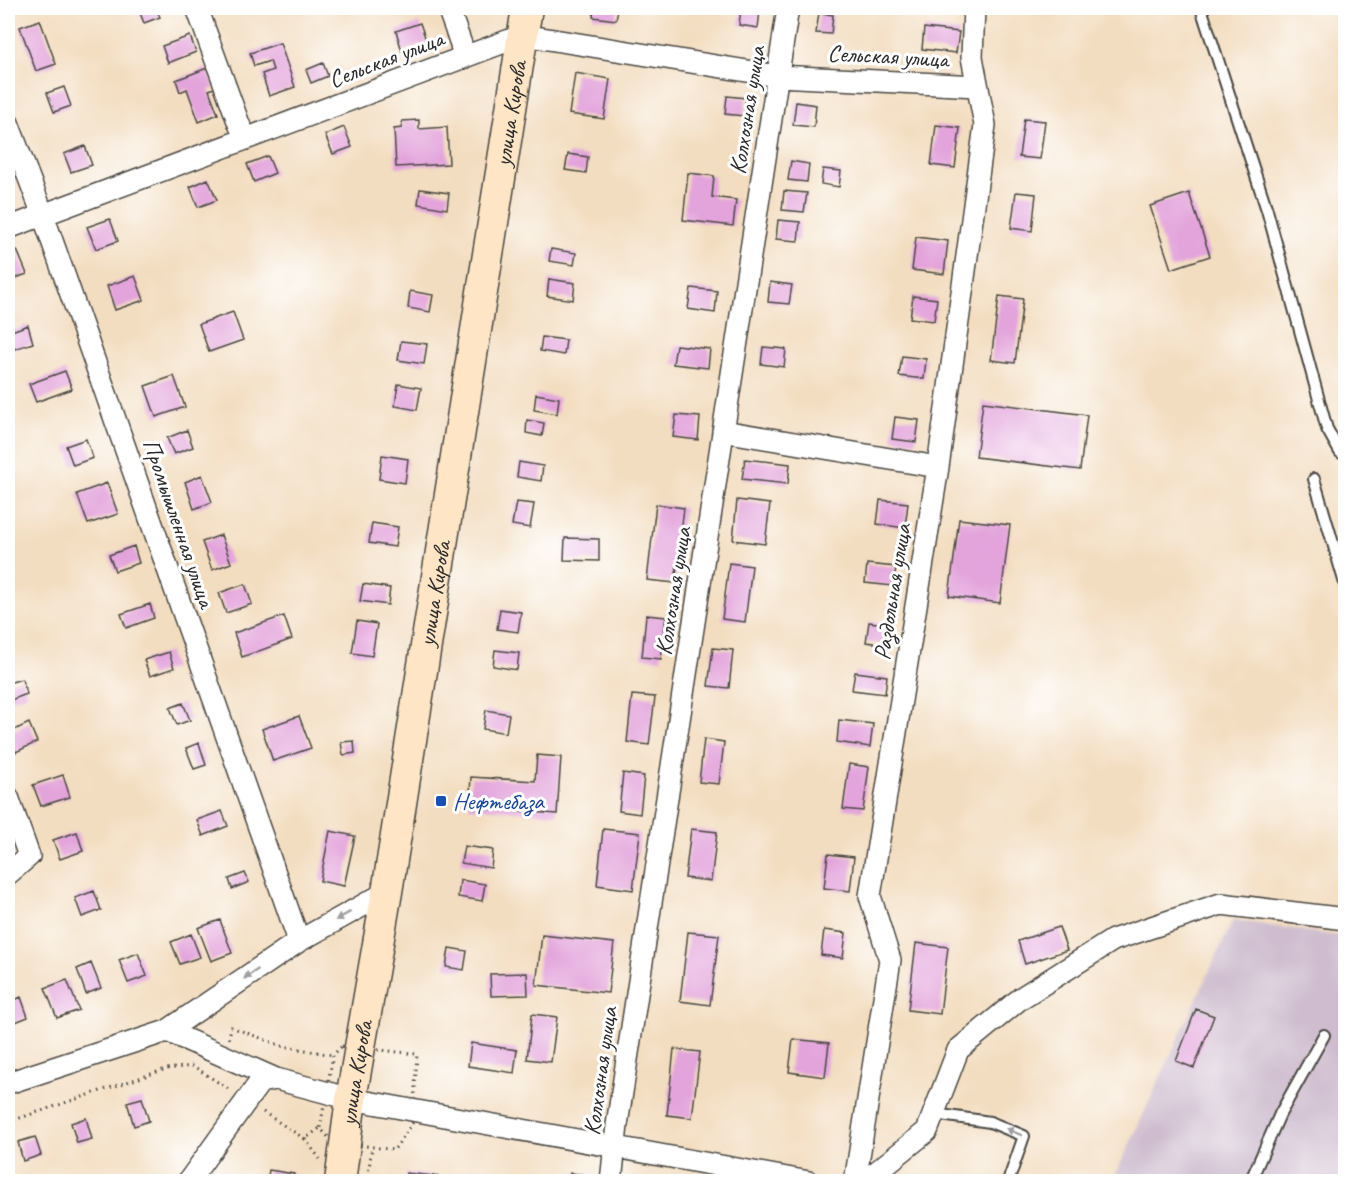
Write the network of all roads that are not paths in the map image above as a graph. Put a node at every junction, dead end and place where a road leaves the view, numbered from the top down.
1 (197, 8) edge
2 (448, 8) edge
3 (788, 8) edge
4 (974, 8) edge
5 (1201, 8) edge
6 (525, 21) edge
7 (463, 58) junction
8 (778, 76) junction
9 (977, 86) junction
10 (8, 123) edge
11 (246, 139) junction
12 (43, 215) junction
13 (8, 228) edge
14 (723, 431) junction
15 (1346, 456) edge
16 (938, 467) junction
17 (1314, 479) dead end
18 (1346, 587) edge
19 (8, 797) edge
20 (8, 874) edge
21 (387, 892) junction
22 (1346, 919) edge
23 (299, 941) junction
24 (167, 1031) junction
25 (1324, 1035) dead end
26 (276, 1080) junction
27 (8, 1083) edge
28 (351, 1099) junction
29 (933, 1114) junction
30 (615, 1146) junction
31 (188, 1182) edge
32 (340, 1182) edge
33 (610, 1182) edge
34 (809, 1182) edge
35 (855, 1182) edge
36 (864, 1182) edge
37 (1008, 1182) edge
38 (1251, 1182) edge

1 - 11 street
2 - 7 street
3 - 8 street, Колхозная улица
4 - 9 street, Раздольная улица
5 - 15 lane
6 - 7 street, Сельская улица
6 - 8 street, Сельская улица
6 - 21 main road, улица Кирова
7 - 11 street, Сельская улица
8 - 9 street, Сельская улица
8 - 14 street, Колхозная улица
9 - 16 street, Раздольная улица
10 - 12 street, Промышленная улица
11 - 12 street, Сельская улица
12 - 13 street, Сельская улица
12 - 23 street, Промышленная улица
14 - 16 street
14 - 30 street, Колхозная улица
16 - 35 street, Раздольная улица
17 - 18 lane
19 - 20 street
21 -> 23 street
21 - 28 main road, улица Кирова
22 - 29 street
23 -> 24 street
24 - 26 street
24 - 27 street
25 - 38 lane
26 - 28 street
26 - 31 street
28 - 30 street
28 - 32 main road, улица Кирова
29 - 36 street
37 -> 29 lane
30 - 33 street, Колхозная улица
30 - 34 street

